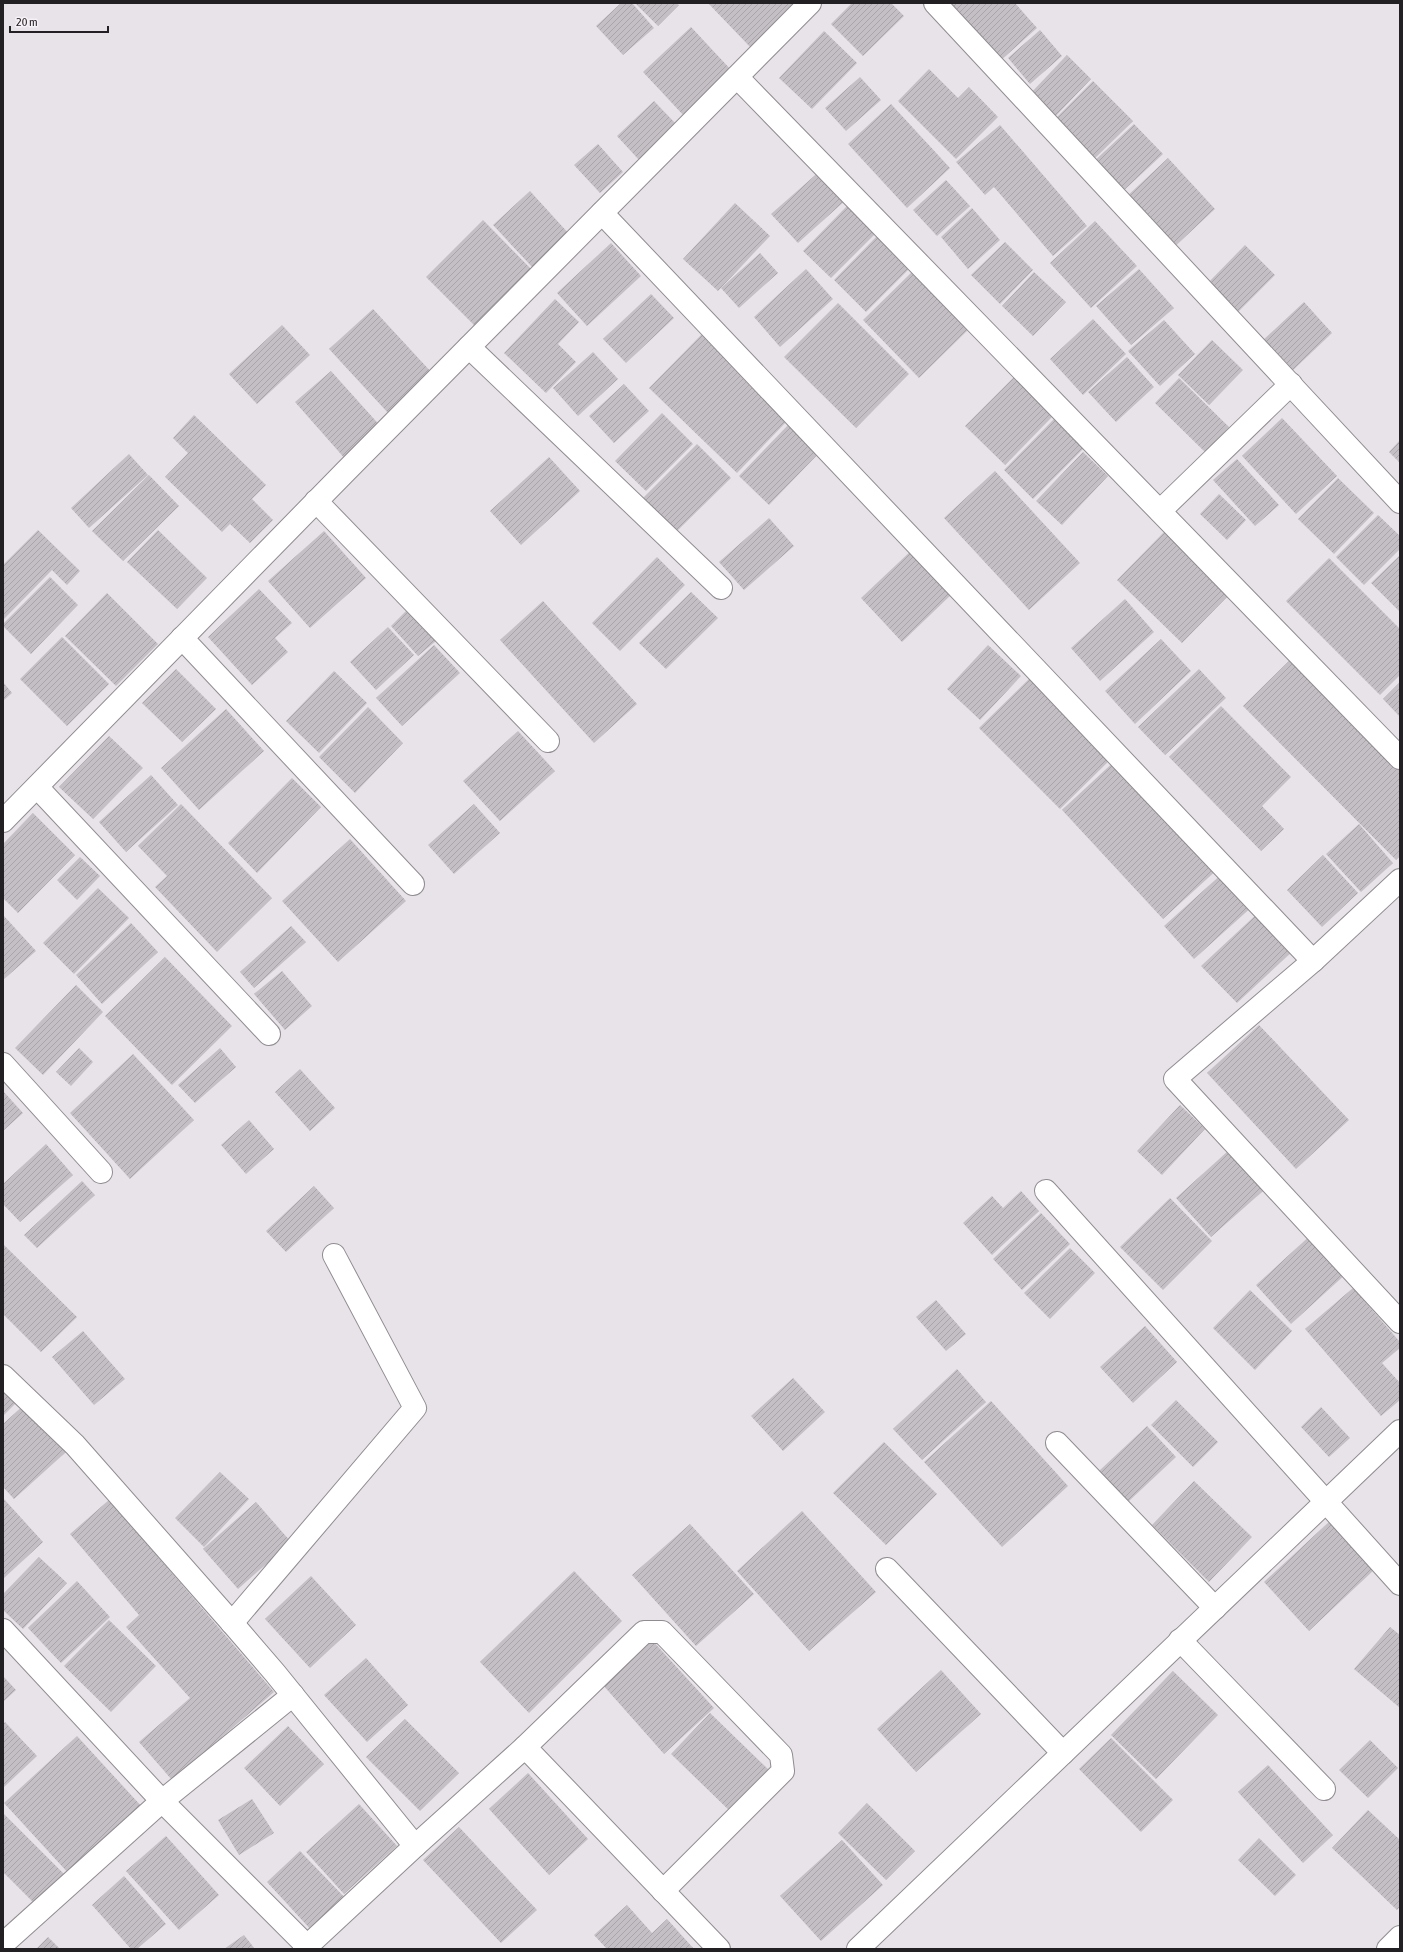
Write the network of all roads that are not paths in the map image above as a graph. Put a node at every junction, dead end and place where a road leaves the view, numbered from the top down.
1 (810, 3) edge
2 (935, 3) edge
3 (737, 77) junction
4 (602, 213) junction
5 (469, 347) junction
6 (1291, 384) junction
7 (316, 501) junction
8 (1400, 502) edge
9 (1160, 511) junction
10 (721, 588) dead end
11 (182, 638) junction
12 (548, 741) dead end
13 (1400, 758) edge
14 (36, 787) junction
15 (3, 821) edge
16 (1400, 880) edge
17 (413, 884) dead end
18 (1313, 961) junction
19 (270, 1034) dead end
20 (3, 1064) edge
21 (101, 1172) dead end
22 (1046, 1191) dead end
23 (334, 1255) dead end
24 (1400, 1322) edge
25 (3, 1376) edge
26 (1400, 1431) edge
27 (1057, 1443) dead end
28 (1326, 1502) junction
29 (887, 1569) dead end
30 (1400, 1584) edge
31 (1215, 1608) junction
32 (232, 1623) junction
33 (3, 1630) edge
34 (1180, 1640) junction
35 (293, 1695) junction
36 (525, 1747) junction
37 (1063, 1753) junction
38 (1324, 1789) dead end
39 (162, 1800) junction
40 (415, 1846) junction
41 (663, 1891) junction
42 (1400, 1937) edge
43 (3, 1944) edge
44 (307, 1948) edge
45 (719, 1949) edge
46 (858, 1949) edge
47 (1388, 1949) edge

1 - 3 street
2 - 6 street
3 - 4 street
3 - 9 street
4 - 5 street
4 - 18 street
5 - 7 street
5 - 10 street
6 - 8 street
6 - 9 street
7 - 11 street
7 - 12 street
9 - 13 street
11 - 14 street
11 - 17 street
14 - 15 street
14 - 19 street
16 - 18 street
18 - 24 street
20 - 21 street
22 - 28 street
23 - 32 street
25 - 32 street
26 - 28 street
27 - 31 street
28 - 30 street
28 - 31 street
29 - 37 street
31 - 34 street
32 - 35 street
33 - 39 street
34 - 37 street
34 - 38 street
35 - 39 street
35 - 40 street
36 - 40 street
36 - 41 street
36 - 41 street
37 - 46 street
39 - 43 street
39 - 44 street
40 - 44 street
41 - 45 street
42 - 47 street

